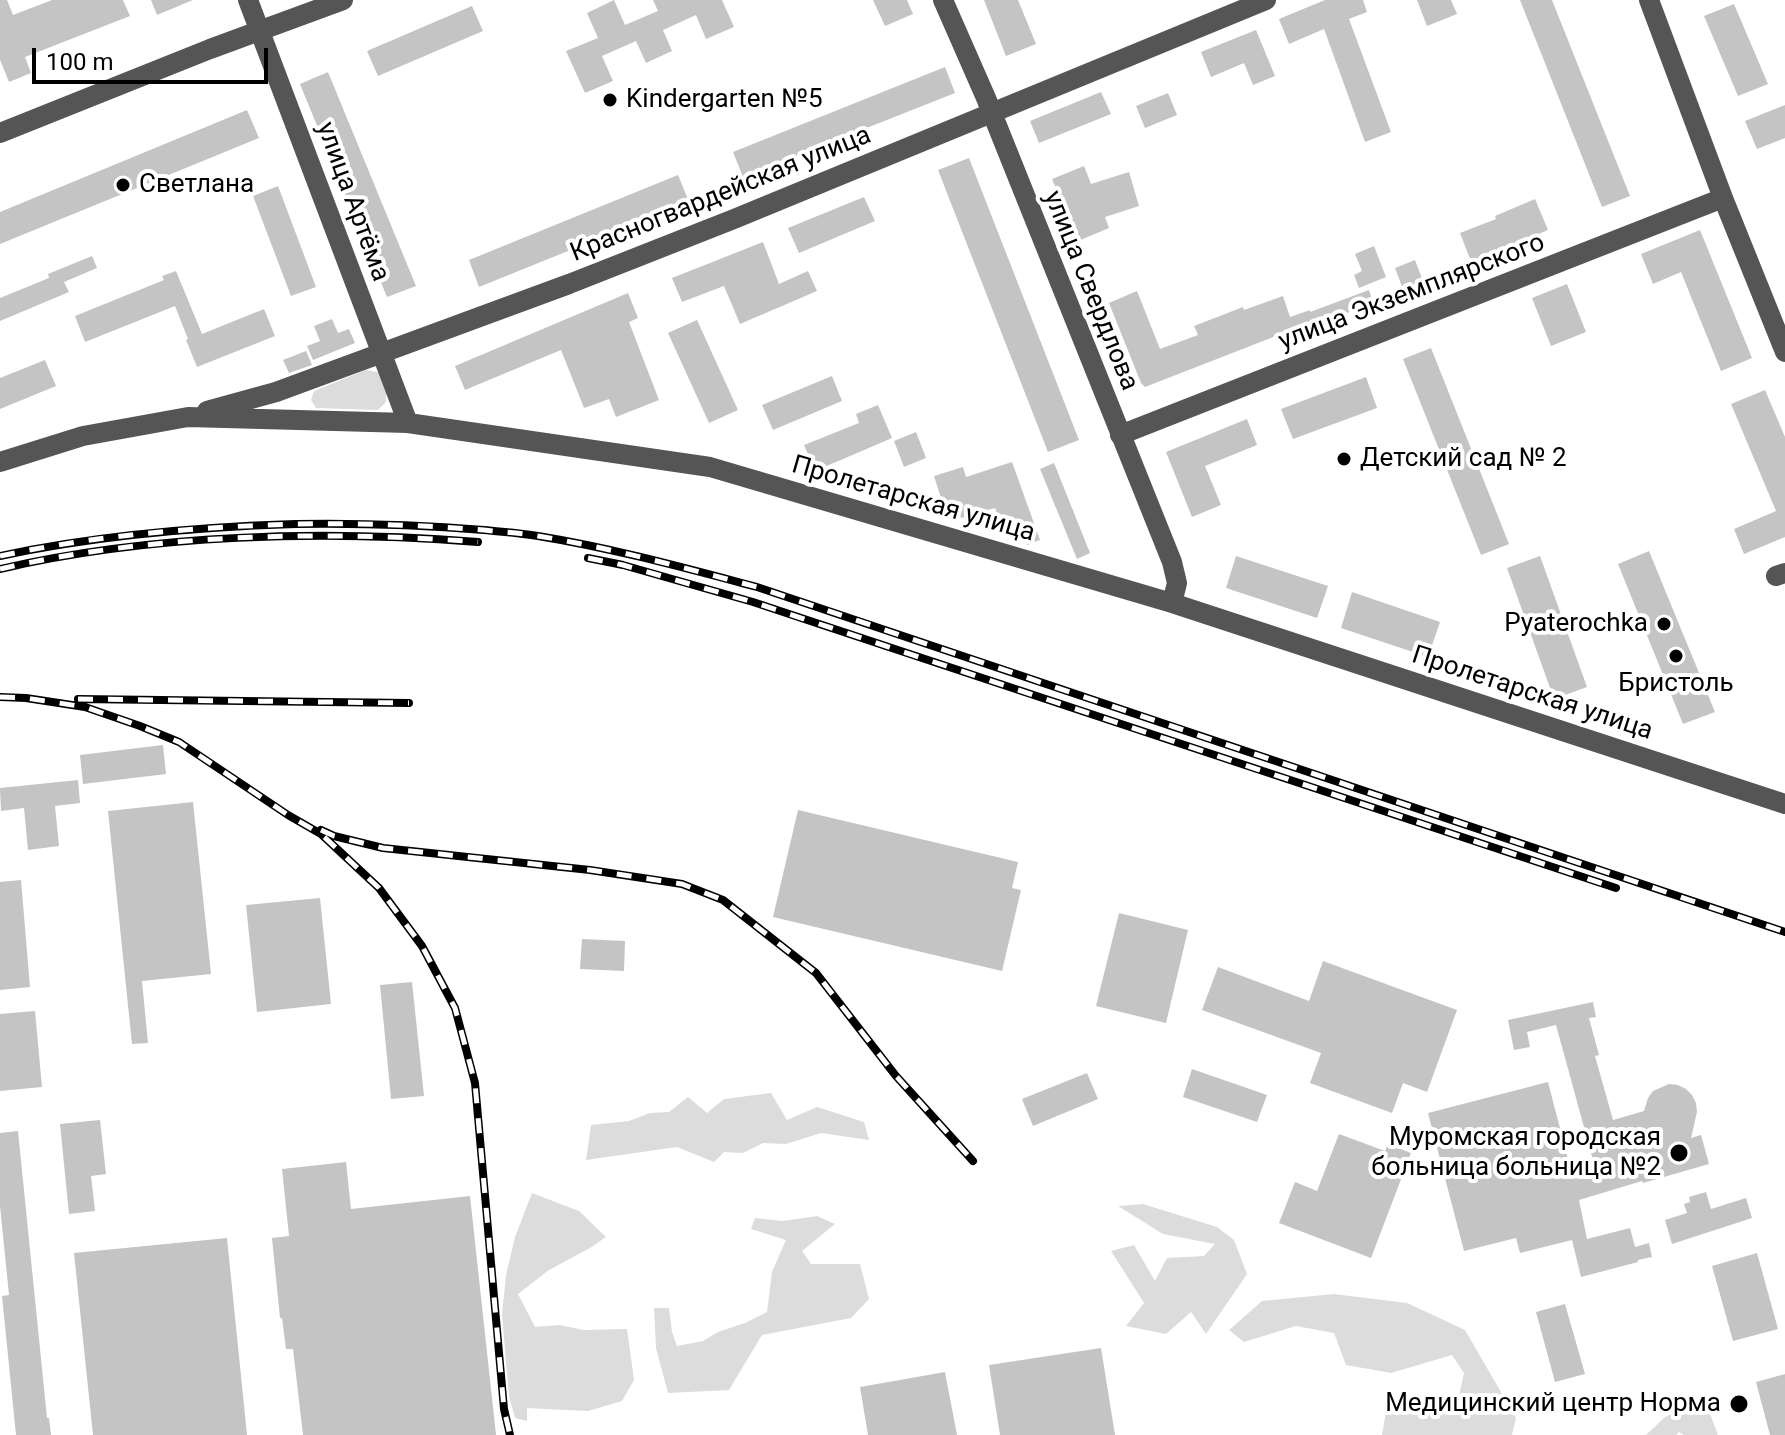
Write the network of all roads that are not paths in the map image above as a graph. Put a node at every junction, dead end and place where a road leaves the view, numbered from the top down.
1 (248, 0) edge
2 (343, 0) edge
3 (943, 0) edge
4 (1266, 0) edge
5 (1649, 0) edge
6 (261, 31) junction
7 (991, 112) junction
8 (0, 133) edge
9 (1723, 198) junction
10 (1785, 352) edge
11 (381, 354) junction
12 (188, 417) junction
13 (408, 423) junction
14 (1120, 435) junction
15 (0, 462) edge
16 (1172, 603) junction
17 (1785, 804) edge

1 - 6 street, улица Артёма
2 - 6 street
3 - 7 street, улица Свердлова
4 - 7 street, Красногвардейская улица
5 - 9 street
6 - 8 street
6 - 11 street, улица Артёма
7 - 11 street, Красногвардейская улица
7 - 14 street, улица Свердлова
9 - 10 street
9 - 14 street, улица Экземплярского
11 - 12 street, Красногвардейская улица
11 - 13 street, улица Артёма
12 - 13 street, Пролетарская улица
12 - 15 street, Пролетарская улица
13 - 16 street, Пролетарская улица
14 - 16 street, улица Свердлова
16 - 17 street, Пролетарская улица

